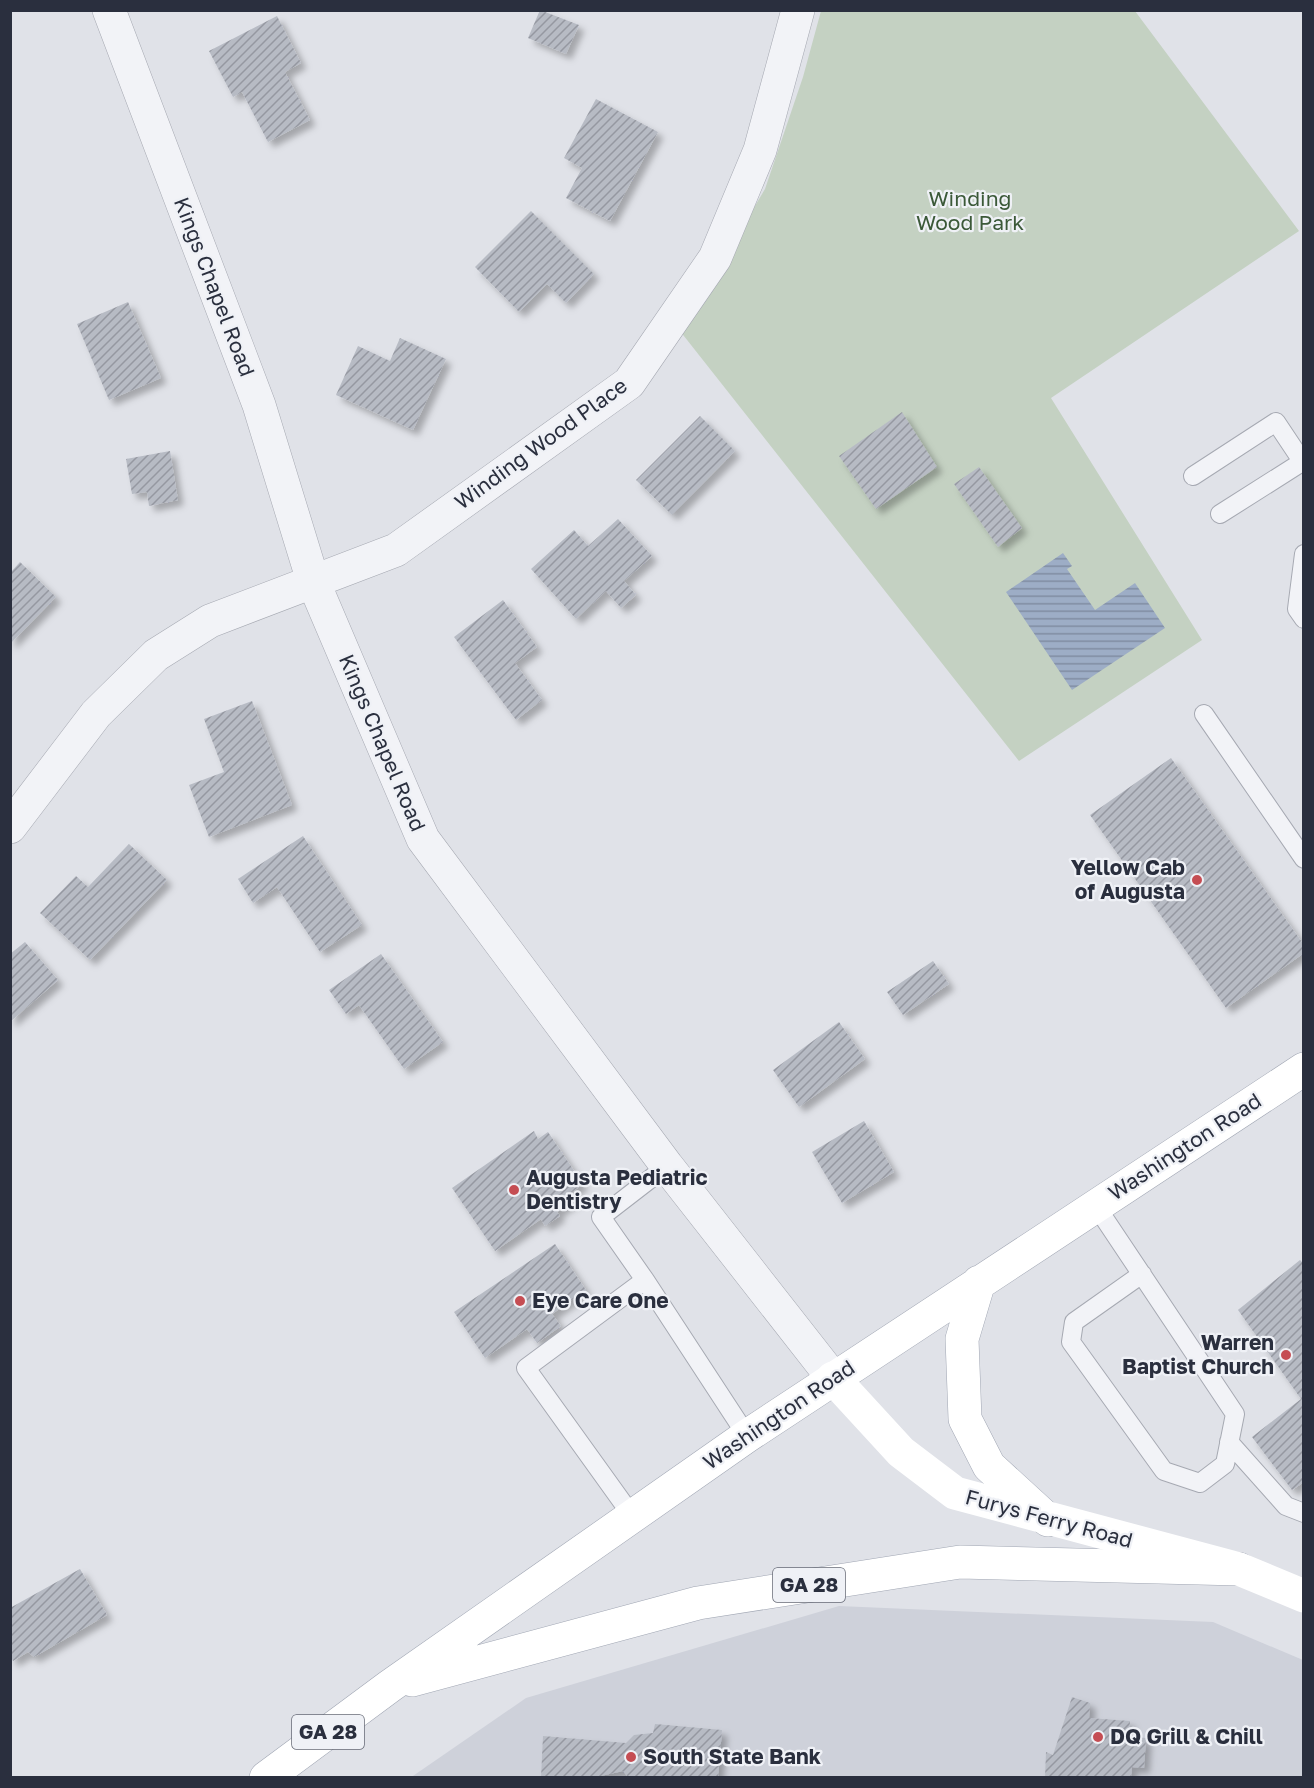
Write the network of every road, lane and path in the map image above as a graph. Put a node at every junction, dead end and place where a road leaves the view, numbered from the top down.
1 (109, 10) edge
2 (798, 10) edge
3 (1303, 463) edge
4 (1193, 476) dead end
5 (1220, 513) dead end
6 (1304, 554) edge
7 (313, 581) junction
8 (1304, 619) edge
9 (1204, 714) dead end
10 (10, 827) edge
11 (1304, 859) edge
12 (1304, 1069) edge
13 (667, 1166) junction
14 (1096, 1206) junction
15 (1142, 1274) junction
16 (645, 1280) junction
17 (979, 1282) junction
18 (833, 1378) junction
19 (747, 1437) junction
20 (1229, 1442) junction
21 (1304, 1513) edge
22 (633, 1517) junction
23 (1048, 1520) junction
24 (1239, 1569) junction
25 (1304, 1596) edge
26 (390, 1686) junction
27 (266, 1778) edge

1 - 7 street, Kings Chapel Road
2 - 7 street, Winding Wood Place
3 - 4 lane
3 - 5 lane
6 - 8 lane
7 - 10 street, Winding Wood Place
7 - 13 street, Kings Chapel Road
9 - 11 lane
12 - 14 main road, Washington Road
13 - 16 lane
13 - 18 street, Kings Chapel Road
14 - 15 lane
14 - 17 main road, Washington Road
15 - 20 lane
15 - 20 lane
16 - 19 lane
16 - 22 lane
17 - 18 main road, Washington Road
17 - 23 main road
18 - 19 main road, Washington Road / GA 28
18 - 23 main road, Furys Ferry Road / GA 28
19 - 22 main road, Washington Road / GA 28
20 - 21 lane
22 - 26 main road, Washington Road / GA 28
23 - 24 main road, Furys Ferry Road / GA 28
24 - 25 main road, Furys Ferry Road / GA 28
24 - 26 main road, GA 28
26 - 27 main road, Washington Road / GA 28

